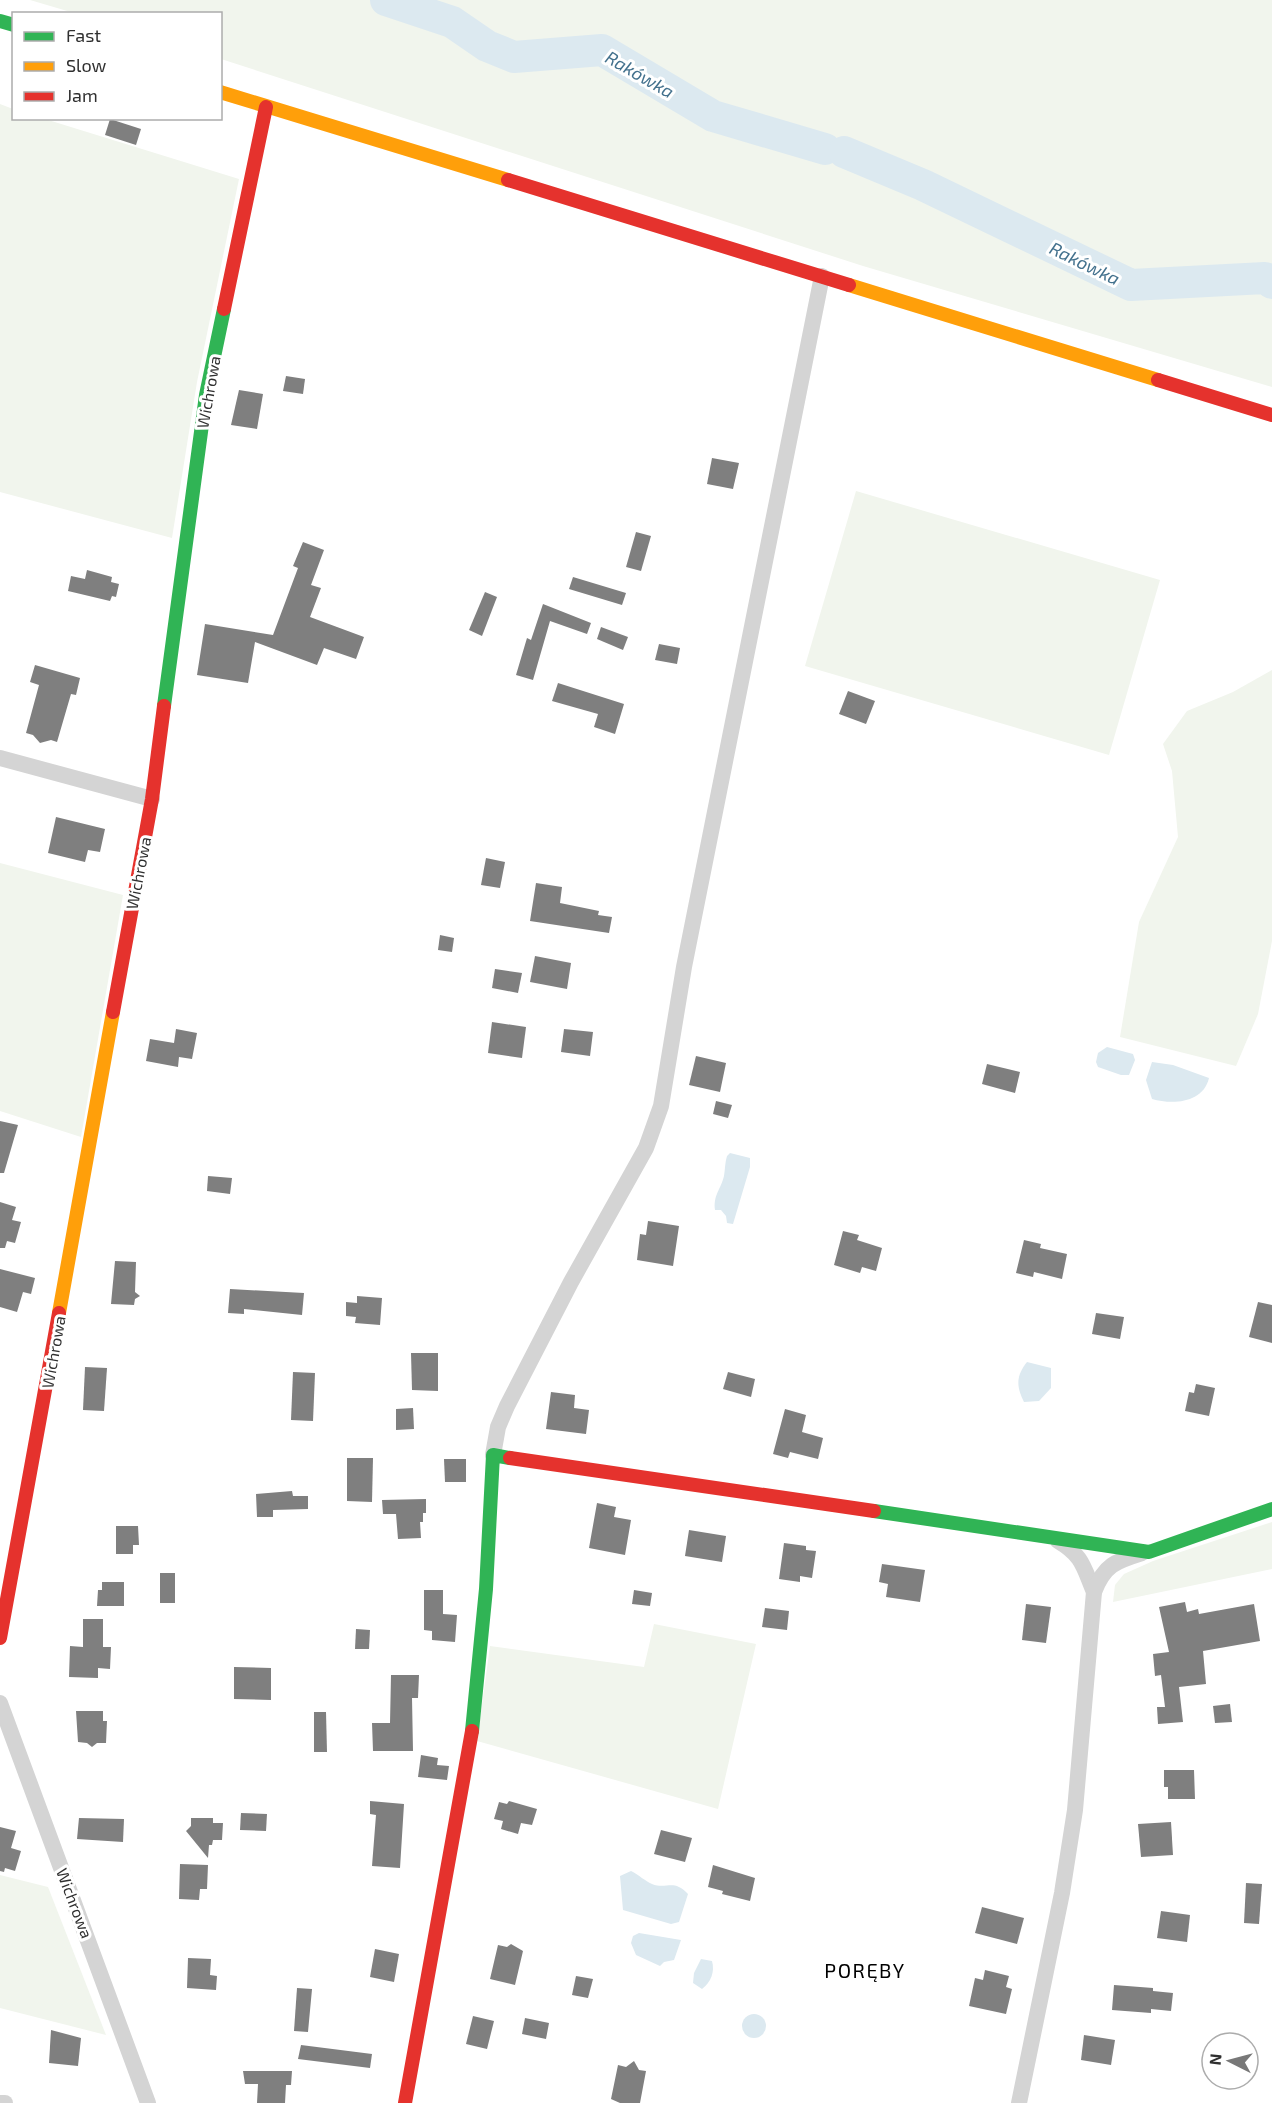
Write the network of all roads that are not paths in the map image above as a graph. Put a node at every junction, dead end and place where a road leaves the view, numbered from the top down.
1 (222, 93) edge
2 (266, 106) junction
3 (822, 276) junction
4 (1272, 415) edge
5 (0, 758) edge
6 (152, 799) junction
7 (493, 1455) junction
8 (1272, 1509) edge
9 (1053, 1538) junction
10 (1149, 1551) junction
11 (1094, 1592) junction
12 (0, 1638) edge
13 (0, 1704) edge
14 (0, 2103) edge
15 (5, 2103) edge
16 (148, 2103) edge
17 (405, 2103) edge
18 (1019, 2103) edge

1 - 2 street
2 - 3 street
2 - 6 street, Wichrowa
3 - 4 street
3 - 7 street
5 - 6 street
6 - 12 street, Wichrowa
7 - 9 street
7 - 17 street
8 - 10 street
9 - 10 street
9 - 11 street
10 - 11 street
11 - 18 street
13 - 16 street, Wichrowa
14 - 15 street

